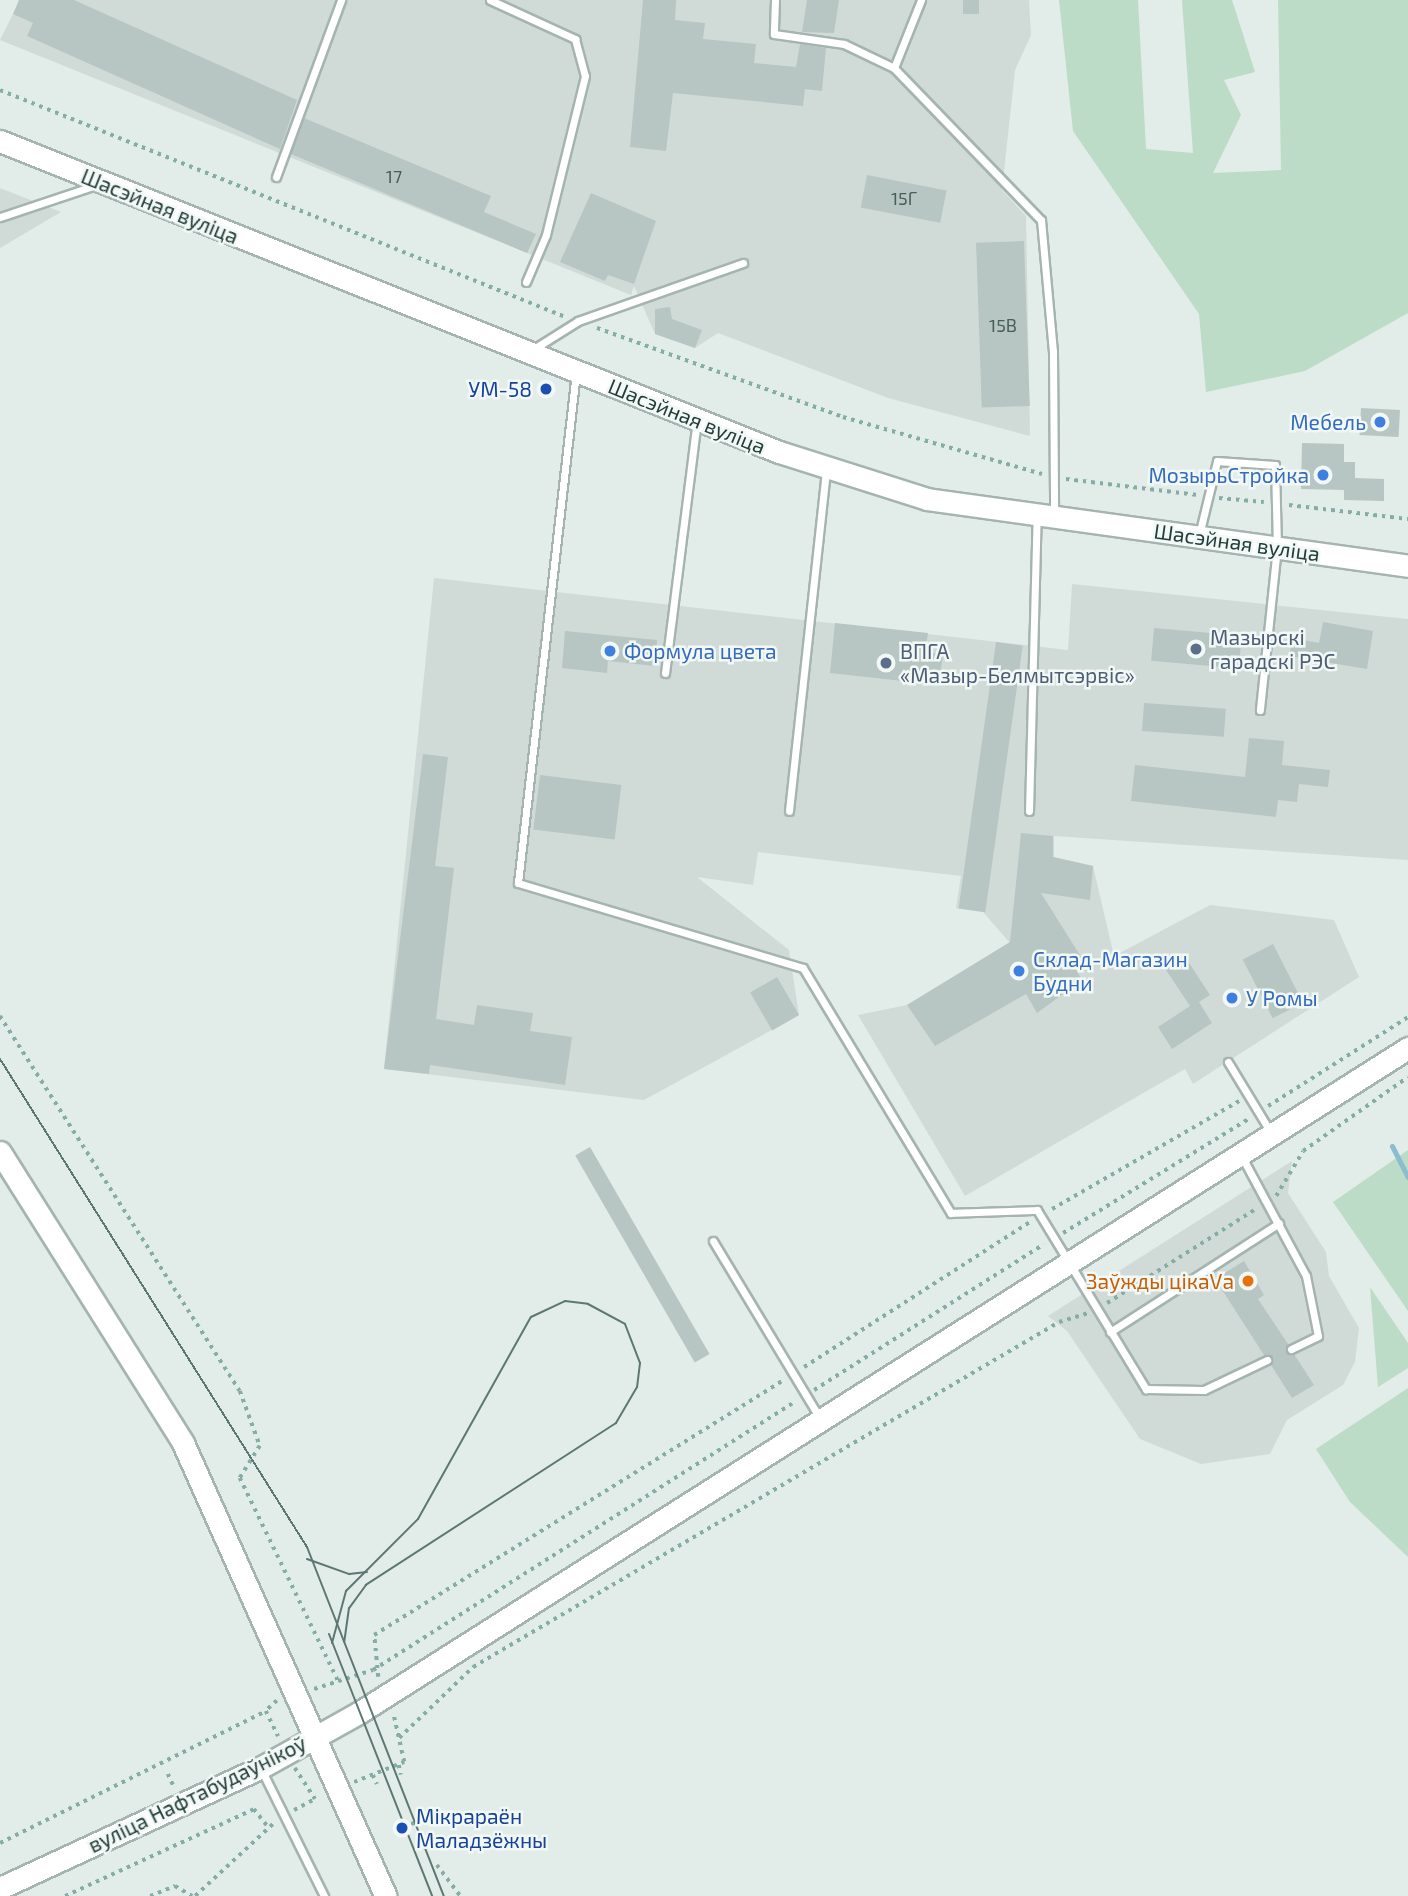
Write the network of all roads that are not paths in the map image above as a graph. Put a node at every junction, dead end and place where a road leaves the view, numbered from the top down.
1 (341, 0) edge
2 (490, 0) edge
3 (775, 0) edge
4 (921, 0) edge
5 (894, 68) junction
6 (0, 141) edge
7 (276, 177) dead end
8 (101, 183) junction
9 (0, 217) edge
10 (743, 263) dead end
11 (526, 282) dead end
12 (528, 353) junction
13 (576, 372) junction
14 (697, 420) junction
15 (826, 467) junction
16 (1045, 516) junction
17 (1199, 537) junction
18 (1277, 547) junction
19 (1408, 556) edge
20 (1408, 566) edge
21 (666, 673) dead end
22 (1260, 710) dead end
23 (789, 811) dead end
24 (1029, 811) dead end
25 (1408, 1048) edge
26 (1228, 1062) dead end
27 (1274, 1138) junction
28 (0, 1152) edge
29 (1241, 1157) junction
30 (1279, 1223) junction
31 (713, 1241) dead end
32 (1069, 1267) junction
33 (1110, 1332) junction
34 (1291, 1349) dead end
35 (1268, 1360) dead end
36 (821, 1422) junction
37 (311, 1734) junction
38 (260, 1768) junction
39 (0, 1888) edge
40 (324, 1896) edge
41 (386, 1896) edge

1 - 7 lane
2 - 11 lane
3 - 5 lane
4 - 5 lane
5 - 16 lane
6 - 8 main road, Шасэйная вуліца
8 - 9 lane
8 - 12 main road, Шасэйная вуліца
10 - 12 lane
12 - 13 main road, Шасэйная вуліца
13 - 14 main road, Шасэйная вуліца
13 - 32 lane
14 - 15 main road, Шасэйная вуліца
14 - 21 lane
15 - 16 main road, Шасэйная вуліца
15 - 23 lane
16 - 17 main road, Шасэйная вуліца
16 - 24 lane
17 - 18 main road, Шасэйная вуліца
17 - 18 lane
18 - 20 main road, Шасэйная вуліца
18 - 22 lane
19 - 20 lane
25 - 27 main road
26 - 27 lane
27 - 29 main road
28 - 37 main road
29 - 30 lane
29 - 32 main road
30 - 33 lane
30 - 34 lane
31 - 36 lane
32 - 33 lane
32 - 36 main road
33 - 35 lane
36 - 37 main road
37 - 38 main road, вуліца Нафтабудаўнікоў
37 - 41 main road, вуліца Нафтабудаўнікоў
38 - 39 main road, вуліца Нафтабудаўнікоў
38 - 40 lane

